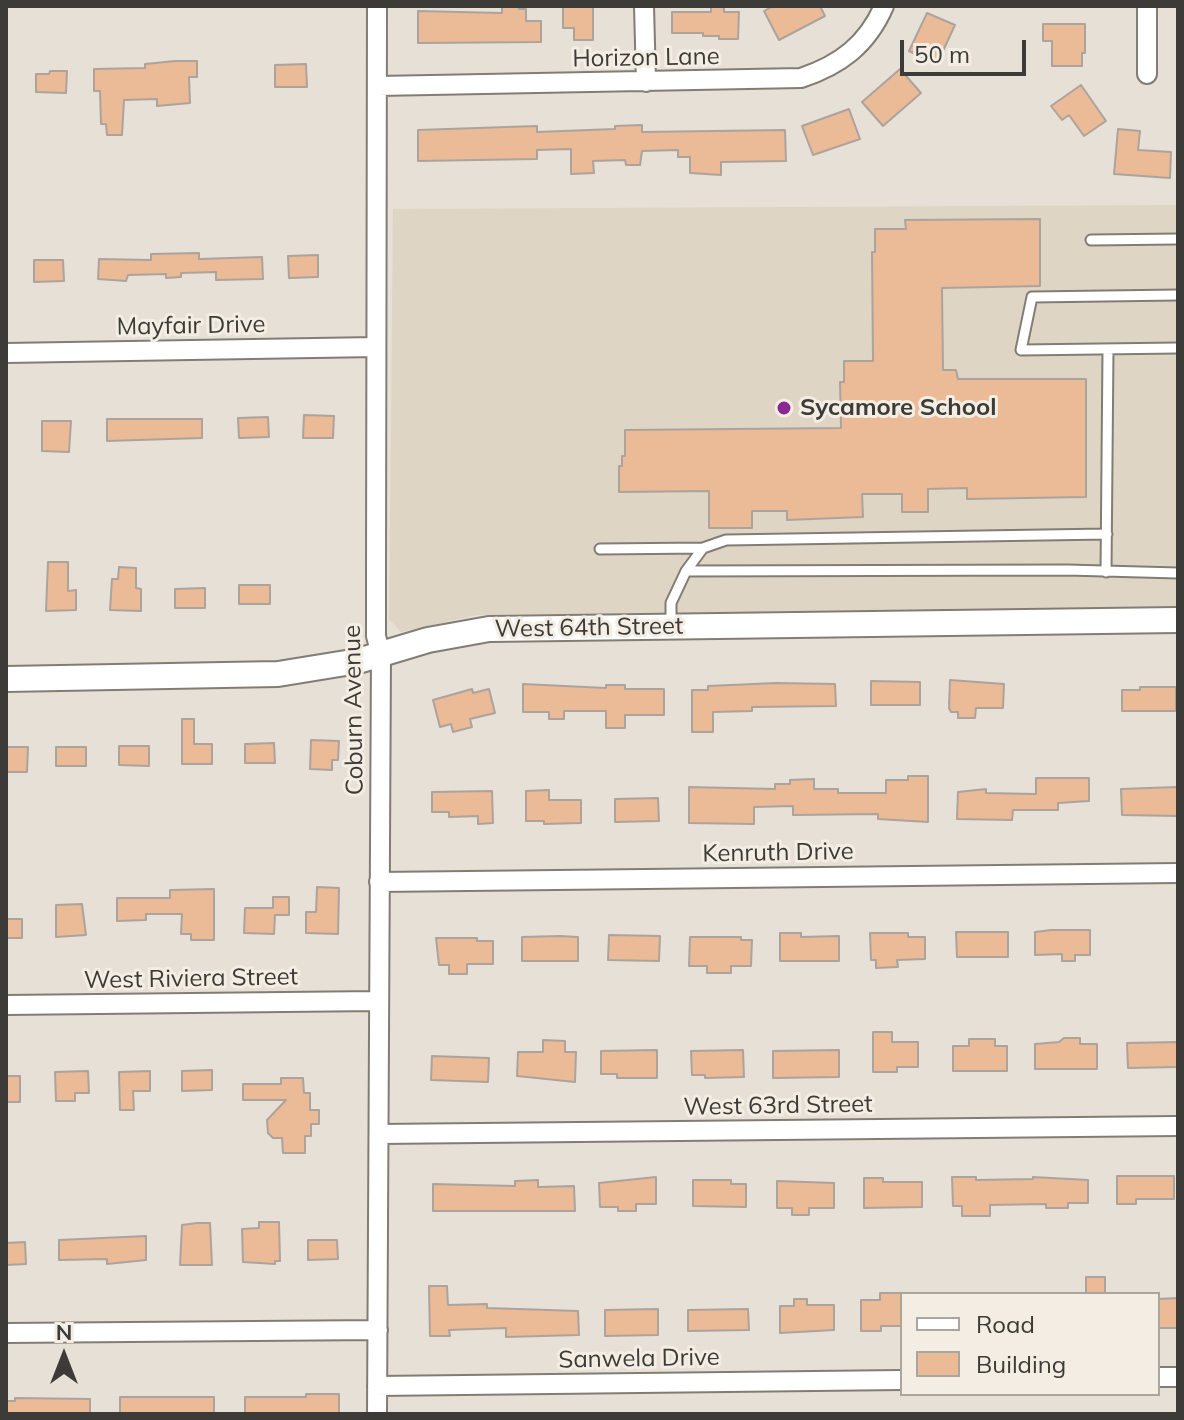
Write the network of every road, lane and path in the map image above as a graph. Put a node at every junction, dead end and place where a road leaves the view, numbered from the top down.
1 (377, 6) edge
2 (644, 6) edge
3 (884, 6) edge
4 (1147, 6) edge
5 (1147, 74) dead end
6 (646, 82) junction
7 (378, 86) junction
8 (1178, 239) edge
9 (1091, 240) dead end
10 (1178, 295) edge
11 (376, 347) junction
12 (1178, 348) edge
13 (1108, 349) junction
14 (6, 353) edge
15 (1107, 534) junction
16 (703, 548) junction
17 (600, 549) dead end
18 (686, 571) junction
19 (1106, 572) junction
20 (1178, 573) edge
21 (1178, 620) edge
22 (671, 627) junction
23 (381, 655) junction
24 (6, 679) edge
25 (1178, 873) edge
26 (379, 882) junction
27 (377, 1001) junction
28 (6, 1005) edge
29 (1178, 1126) edge
30 (379, 1134) junction
31 (378, 1330) junction
32 (6, 1333) edge
33 (900, 1380) edge
34 (377, 1386) junction
35 (377, 1414) edge

1 - 7 street, Coburn Avenue
2 - 6 street
3 - 6 street, Horizon Lane
4 - 5 street
6 - 7 street, Horizon Lane
7 - 11 street, Coburn Avenue
8 - 9 lane
10 - 13 lane
11 - 14 street, Mayfair Drive
11 - 23 street, Coburn Avenue
12 - 13 lane
13 - 15 lane
15 - 16 lane
15 - 19 lane
16 - 17 lane
16 - 18 lane
18 - 19 lane
18 - 22 lane
19 - 20 lane
21 - 22 street, West 64th Street
22 - 23 street, West 64th Street
23 - 24 street, West 64th Street
23 - 26 street, Coburn Avenue
25 - 26 street, Kenruth Drive
26 - 27 street, Coburn Avenue
27 - 28 street, West Riviera Street
27 - 30 street, Coburn Avenue
29 - 30 street, West 63rd Street
30 - 31 street, Coburn Avenue
31 - 32 street
31 - 34 street, Coburn Avenue
33 - 34 street, Sanwela Drive
34 - 35 street, Coburn Avenue

